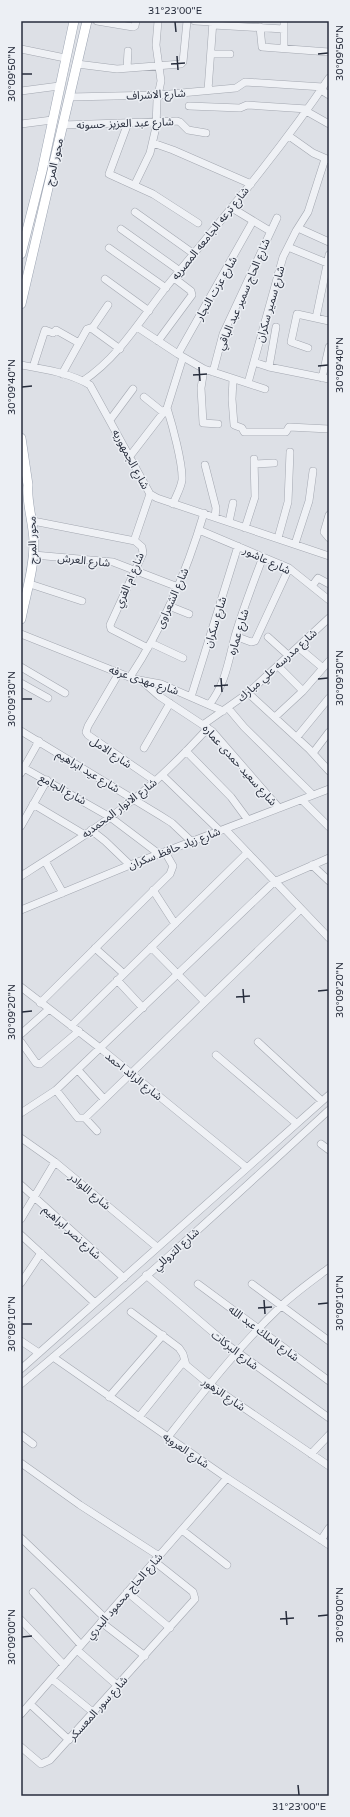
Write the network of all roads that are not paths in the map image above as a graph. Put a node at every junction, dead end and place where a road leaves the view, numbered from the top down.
1 (74, 21) edge
2 (88, 21) edge
3 (96, 21) edge
4 (136, 21) edge
5 (158, 21) edge
6 (187, 21) edge
7 (195, 21) edge
8 (284, 21) edge
9 (213, 23) edge
10 (258, 25) edge
11 (284, 29) junction
12 (284, 48) junction
13 (21, 49) edge
14 (128, 51) dead end
15 (329, 52) edge
16 (211, 54) junction
17 (230, 54) dead end
18 (65, 58) junction
19 (77, 64) junction
20 (159, 66) junction
21 (127, 68) junction
22 (329, 78) edge
23 (59, 86) junction
24 (322, 88) junction
25 (208, 90) junction
26 (21, 91) edge
27 (329, 94) edge
28 (159, 95) junction
29 (70, 97) junction
30 (189, 106) dead end
31 (307, 110) junction
32 (52, 120) junction
33 (156, 122) junction
34 (128, 123) junction
35 (21, 124) edge
36 (329, 124) edge
37 (63, 125) junction
38 (206, 133) dead end
39 (289, 136) junction
40 (153, 144) junction
41 (327, 159) edge
42 (135, 184) junction
43 (251, 184) junction
44 (232, 208) junction
45 (135, 212) dead end
46 (277, 218) dead end
47 (253, 221) junction
48 (198, 223) dead end
49 (298, 228) junction
50 (120, 229) dead end
51 (270, 231) junction
52 (329, 242) edge
53 (288, 247) junction
54 (110, 248) dead end
55 (21, 254) edge
56 (194, 254) junction
57 (329, 255) edge
58 (327, 263) junction
59 (180, 271) junction
60 (174, 278) junction
61 (105, 279) dead end
62 (166, 288) junction
63 (21, 304) edge
64 (108, 306) dead end
65 (149, 311) junction
66 (316, 318) junction
67 (329, 321) edge
68 (137, 327) junction
69 (276, 327) dead end
70 (91, 328) junction
71 (158, 341) junction
72 (79, 343) junction
73 (329, 347) edge
74 (308, 348) dead end
75 (120, 349) junction
76 (180, 356) junction
77 (254, 362) junction
78 (21, 365) edge
79 (33, 367) junction
80 (269, 367) junction
81 (204, 369) junction
82 (213, 372) junction
83 (62, 374) junction
84 (233, 378) junction
85 (326, 378) edge
86 (83, 381) junction
87 (248, 384) junction
88 (133, 389) dead end
89 (265, 389) dead end
90 (144, 397) dead end
91 (165, 411) junction
92 (110, 420) junction
93 (218, 424) dead end
94 (329, 429) edge
95 (21, 438) edge
96 (290, 452) dead end
97 (130, 456) junction
98 (274, 463) dead end
99 (205, 465) dead end
100 (314, 471) dead end
101 (24, 488) edge
102 (150, 494) junction
103 (233, 503) dead end
104 (174, 504) junction
105 (204, 513) junction
106 (215, 517) junction
107 (329, 517) edge
108 (33, 521) junction
109 (229, 522) junction
110 (245, 528) junction
111 (199, 530) junction
112 (278, 538) junction
113 (329, 538) edge
114 (135, 541) junction
115 (295, 544) junction
116 (238, 546) junction
117 (328, 554) edge
118 (34, 555) junction
119 (263, 557) junction
120 (289, 568) junction
121 (136, 570) junction
122 (30, 584) junction
123 (329, 584) edge
124 (312, 586) junction
125 (178, 587) junction
126 (329, 600) edge
127 (82, 601) dead end
128 (169, 606) junction
129 (189, 614) dead end
130 (21, 615) edge
131 (329, 618) edge
132 (21, 634) edge
133 (235, 636) junction
134 (268, 637) dead end
135 (150, 645) junction
136 (298, 647) junction
137 (289, 656) junction
138 (183, 658) dead end
139 (329, 661) edge
140 (278, 666) junction
141 (21, 667) edge
142 (323, 668) junction
143 (119, 673) junction
144 (130, 677) junction
145 (142, 681) junction
146 (21, 683) edge
147 (303, 691) junction
148 (65, 693) dead end
149 (248, 693) junction
150 (191, 697) junction
151 (48, 698) dead end
152 (329, 698) edge
153 (170, 703) junction
154 (209, 705) junction
155 (225, 709) junction
156 (275, 717) junction
157 (206, 726) junction
158 (21, 731) edge
159 (329, 732) edge
160 (297, 737) junction
161 (39, 741) junction
162 (144, 748) dead end
163 (186, 751) junction
164 (313, 753) junction
165 (329, 759) edge
166 (322, 763) junction
167 (22, 770) edge
168 (329, 771) edge
169 (162, 775) junction
170 (47, 780) junction
171 (155, 781) junction
172 (329, 789) edge
173 (313, 795) junction
174 (134, 799) junction
175 (302, 800) junction
176 (34, 804) junction
177 (279, 808) junction
178 (110, 817) junction
179 (248, 820) junction
180 (21, 826) edge
181 (329, 827) edge
182 (222, 830) junction
183 (88, 833) junction
184 (192, 842) junction
185 (162, 853) junction
186 (247, 853) junction
187 (329, 858) edge
188 (45, 861) junction
189 (130, 865) junction
190 (312, 865) junction
191 (21, 876) edge
192 (329, 881) edge
193 (274, 882) junction
194 (153, 890) junction
195 (62, 893) junction
196 (301, 909) junction
197 (21, 910) edge
198 (175, 924) junction
199 (329, 938) edge
200 (151, 947) junction
201 (95, 948) junction
202 (123, 973) junction
203 (178, 974) junction
204 (116, 980) junction
205 (21, 988) edge
206 (204, 1001) junction
207 (40, 1003) junction
208 (142, 1008) junction
209 (49, 1009) junction
210 (71, 1026) junction
211 (79, 1031) junction
212 (21, 1034) edge
213 (21, 1042) edge
214 (258, 1042) dead end
215 (100, 1048) junction
216 (216, 1055) dead end
217 (78, 1070) junction
218 (131, 1073) junction
219 (56, 1090) junction
220 (329, 1095) edge
221 (104, 1099) junction
222 (322, 1101) junction
223 (329, 1110) edge
224 (21, 1113) edge
225 (85, 1118) junction
226 (296, 1124) junction
227 (97, 1131) dead end
228 (21, 1138) edge
229 (321, 1144) dead end
230 (329, 1150) edge
231 (55, 1162) junction
232 (246, 1168) junction
233 (21, 1185) edge
234 (34, 1197) junction
235 (21, 1219) edge
236 (188, 1220) junction
237 (198, 1230) junction
238 (21, 1235) edge
239 (157, 1247) junction
240 (41, 1253) junction
241 (329, 1268) edge
242 (146, 1275) junction
243 (124, 1278) junction
244 (21, 1283) edge
245 (198, 1284) dead end
246 (252, 1284) dead end
247 (95, 1304) junction
248 (282, 1305) junction
249 (131, 1312) dead end
250 (259, 1329) junction
251 (163, 1335) junction
252 (21, 1341) edge
253 (329, 1341) edge
254 (236, 1352) junction
255 (39, 1353) junction
256 (53, 1357) junction
257 (184, 1361) junction
258 (21, 1369) edge
259 (329, 1381) edge
260 (21, 1384) edge
261 (209, 1384) junction
262 (109, 1397) junction
263 (139, 1416) junction
264 (329, 1418) edge
265 (21, 1435) edge
266 (329, 1435) edge
267 (168, 1437) junction
268 (33, 1444) dead end
269 (311, 1454) junction
270 (21, 1463) edge
271 (329, 1466) edge
272 (227, 1478) junction
273 (329, 1528) edge
274 (182, 1530) junction
275 (21, 1538) edge
276 (321, 1540) junction
277 (329, 1545) edge
278 (156, 1559) junction
279 (228, 1566) dead end
280 (33, 1592) dead end
281 (128, 1592) junction
282 (21, 1620) edge
283 (103, 1620) junction
284 (170, 1628) junction
285 (79, 1647) junction
286 (145, 1656) junction
287 (64, 1665) junction
288 (52, 1679) junction
289 (118, 1686) junction
290 (30, 1704) junction
291 (94, 1713) junction
292 (21, 1714) edge
293 (69, 1740) junction
294 (21, 1747) edge

1 - 18 main road, محور المرج
2 - 19 main road, محور المرج
3 - 4 street
5 - 20 street
6 - 20 street
7 - 9 street
8 - 11 street
9 - 10 street
9 - 16 street
10 - 11 street
10 - 12 street
11 - 12 street
12 - 15 street
13 - 18 street
14 - 21 street
16 - 17 street
16 - 25 street
18 - 23 main road, محور المرج
19 - 21 street
19 - 29 main road, محور المرج
20 - 21 street
20 - 28 street
22 - 24 street, شارع ترعه الجامعه المصريه
23 - 26 street
23 - 32 main road, محور المرج
24 - 25 street, شارع الاشراف
24 - 27 street
24 - 31 street, شارع ترعه الجامعه المصريه
25 - 28 street, شارع الاشراف
28 - 29 street, شارع الاشراف
28 - 33 street
29 - 37 main road, محور المرج
30 - 31 street
31 - 36 street
31 - 39 street, شارع ترعه الجامعه المصريه
32 - 35 street
32 - 55 main road, محور المرج
33 - 34 street, شارع عبد العزيز حسونه
33 - 38 street, شارع عبد العزيز حسونه
33 - 40 street
34 - 37 street, شارع عبد العزيز حسونه
34 - 42 street
37 - 63 main road, محور المرج
39 - 41 street
39 - 43 street, شارع ترعه الجامعه المصريه
40 - 42 street
40 - 43 street
41 - 49 street, شارع سمير سكران
42 - 48 street
43 - 44 street, شارع ترعه الجامعه المصريه
44 - 47 street
44 - 56 street, شارع ترعه الجامعه المصريه
45 - 56 street
46 - 51 street, شارع الحاج سمير عبد الباقي
47 - 51 street
47 - 76 street, شارع عزت النجار
49 - 52 street
49 - 53 street, شارع سمير سكران
50 - 59 street
51 - 82 street, شارع الحاج سمير عبد الباقي
53 - 58 street
53 - 77 street, شارع سمير سكران
54 - 62 street
56 - 59 street, شارع ترعه الجامعه المصريه
57 - 58 street
58 - 66 street
59 - 60 street, شارع ترعه الجامعه المصريه
60 - 62 street, شارع ترعه الجامعه المصريه
60 - 71 street
61 - 65 street
62 - 65 street, شارع ترعه الجامعه المصريه
64 - 70 street
65 - 68 street, شارع ترعه الجامعه المصريه
66 - 67 street
66 - 74 street
68 - 71 street
68 - 75 street, شارع ترعه الجامعه المصريه
69 - 80 street
70 - 72 street
70 - 75 street
71 - 76 street
72 - 79 street
72 - 83 street
73 - 85 street
75 - 86 street, شارع ترعه الجامعه المصريه
76 - 81 street
76 - 91 street, شارع عزت النجار
77 - 80 street
77 - 87 street, شارع سمير سكران
78 - 79 street, شارع الجمهوريه
79 - 83 street, شارع الجمهوريه
80 - 85 street
81 - 82 street
81 - 93 street
82 - 84 street
83 - 86 street, شارع الجمهوريه
84 - 87 street
84 - 94 street
86 - 92 street, شارع الجمهوريه
87 - 89 street
88 - 92 street
90 - 91 street
91 - 97 street
91 - 104 street
92 - 97 street, شارع الجمهوريه
95 - 101 main road, محور المرج
96 - 112 street
97 - 102 street, شارع الجمهوريه
98 - 110 street
99 - 106 street
100 - 115 street
101 - 108 main road, محور المرج
102 - 104 street, شارع الجمهوريه
102 - 114 street, شارع ام القري
103 - 109 street
104 - 105 street, شارع الجمهوريه
105 - 106 street, شارع الجمهوريه
105 - 111 street, شارع الشعراوى
106 - 109 street, شارع الجمهوريه
107 - 113 street
108 - 114 street
108 - 118 main road, محور المرج
109 - 110 street, شارع الجمهوريه
110 - 112 street, شارع الجمهوريه
111 - 116 street, شارع عاشور
111 - 125 street, شارع الشعراوى
112 - 115 street, شارع الجمهوريه
114 - 121 street, شارع ام القري
115 - 117 street, شارع الجمهوريه
116 - 119 street, شارع عاشور
116 - 150 street, شارع سكران
118 - 121 street, شارع العرش
118 - 122 main road, محور المرج
119 - 120 street, شارع عاشور
119 - 133 street, شارع عماره
120 - 124 street, شارع عاشور
120 - 133 street
121 - 125 street, شارع العرش
121 - 135 street, شارع ام القري
122 - 127 street
122 - 130 main road, محور المرج
123 - 124 street
124 - 126 street, شارع عاشور
125 - 128 street, شارع الشعراوى
128 - 129 street
128 - 135 street, شارع الشعراوى
131 - 136 street, شارع مدرسه علي مبارك
132 - 143 street, شارع مهدى عرفه
133 - 154 street, شارع عماره
134 - 137 street
135 - 138 street
135 - 144 street, شارع الشعراوى
136 - 137 street, شارع مدرسه علي مبارك
136 - 142 street
137 - 140 street, شارع مدرسه علي مبارك
139 - 142 street
140 - 147 street
140 - 149 street, شارع مدرسه علي مبارك
141 - 148 street
142 - 147 street
143 - 144 street, شارع مهدى عرفه
143 - 171 street, شارع الامل
144 - 145 street, شارع مهدى عرفه
145 - 150 street, شارع مهدى عرفه
145 - 153 street, شارع سعيد حمدى عماره
146 - 151 street
147 - 156 street
149 - 155 street, شارع مدرسه علي مبارك
149 - 156 street
150 - 154 street, شارع مهدى عرفه
152 - 160 street
153 - 157 street, شارع سعيد حمدى عماره
153 - 162 street
154 - 155 street, شارع مهدى عرفه
155 - 157 street, شارع مدرسه علي مبارك
155 - 173 street
156 - 160 street
157 - 163 street, شارع الانوار المحمديه
157 - 177 street, شارع سعيد حمدى عماره
158 - 161 street, شارع عيد ابراهيم
159 - 164 street
160 - 164 street
161 - 167 street
161 - 174 street, شارع عيد ابراهيم
163 - 169 street, شارع الانوار المحمديه
163 - 179 street
164 - 166 street
165 - 166 street
166 - 168 street
167 - 170 street, شارع الجامع
169 - 171 street, شارع الانوار المحمديه
169 - 182 street
170 - 176 street
170 - 178 street, شارع الجامع
171 - 174 street, شارع الانوار المحمديه
172 - 173 street, شارع زياد حافظ سكران
173 - 175 street, شارع زياد حافظ سكران
174 - 178 street, شارع الانوار المحمديه
174 - 184 street, شارع عيد ابراهيم
175 - 177 street, شارع زياد حافظ سكران
175 - 181 street
176 - 180 street
176 - 183 street
177 - 179 street, شارع زياد حافظ سكران
178 - 183 street, شارع الانوار المحمديه
178 - 185 street, شارع الجامع
179 - 182 street, شارع زياد حافظ سكران
182 - 184 street, شارع زياد حافظ سكران
182 - 186 street
183 - 188 street, شارع الانوار المحمديه
183 - 189 street
184 - 185 street, شارع زياد حافظ سكران
185 - 189 street, شارع زياد حافظ سكران
185 - 194 street
186 - 193 street
186 - 198 street
187 - 190 street
188 - 191 street, شارع الانوار المحمديه
188 - 195 street
189 - 195 street, شارع زياد حافظ سكران
190 - 192 street
190 - 193 street
193 - 196 street
193 - 203 street
194 - 198 street
194 - 201 street
195 - 197 street, شارع زياد حافظ سكران
196 - 199 street
196 - 206 street
198 - 200 street
200 - 202 street
200 - 203 street
201 - 202 street
201 - 207 street
202 - 204 street
203 - 206 street
203 - 208 street
204 - 208 street
204 - 210 street
205 - 207 street, شارع الرائد احمد
206 - 218 street
207 - 209 street, شارع الرائد احمد
208 - 215 street
209 - 210 street, شارع الرائد احمد
209 - 212 street
210 - 211 street, شارع الرائد احمد
211 - 213 street
211 - 215 street, شارع الرائد احمد
214 - 222 street
215 - 217 street
215 - 218 street, شارع الرائد احمد
216 - 226 street
217 - 219 street
217 - 221 street
218 - 221 street
218 - 232 street, شارع الرائد احمد
219 - 224 street
219 - 225 street
220 - 222 street, شارع التروللي
221 - 225 street
222 - 226 street, شارع التروللي
223 - 237 street, شارع التروللي
225 - 227 street
226 - 232 street, شارع التروللي
228 - 231 street, شارع اللوادر
229 - 230 street
231 - 234 street
231 - 239 street, شارع اللوادر
232 - 236 street, شارع التروللي
233 - 234 street, شارع نصر ابراهيم
234 - 235 street
234 - 243 street, شارع نصر ابراهيم
236 - 237 street
236 - 239 street, شارع التروللي
237 - 242 street, شارع التروللي
238 - 240 street
239 - 243 street, شارع التروللي
240 - 244 street
240 - 247 street
241 - 248 street
242 - 254 street, شارع البركات
242 - 256 street, شارع التروللي
243 - 247 street, شارع التروللي
245 - 250 street, شارع الملك عبد الله
246 - 248 street
247 - 255 street, شارع التروللي
248 - 250 street
248 - 253 street
249 - 251 street, شارع الزهور
250 - 254 street
250 - 259 street, شارع الملك عبد الله
251 - 257 street, شارع الزهور
251 - 262 street
252 - 255 street
254 - 261 street
254 - 264 street, شارع البركات
255 - 258 street, شارع التروللي
256 - 260 street, شارع التروللي
256 - 262 street, شارع العروبه
257 - 261 street, شارع الزهور
257 - 263 street
261 - 267 street
261 - 269 street, شارع الزهور
262 - 263 street, شارع العروبه
263 - 267 street, شارع العروبه
265 - 268 street
266 - 269 street
267 - 272 street, شارع العروبه
269 - 271 street, شارع الزهور
270 - 278 street
272 - 274 street, شارع الحاج محمود البدري
272 - 276 street, شارع العروبه
273 - 276 street
274 - 278 street, شارع الحاج محمود البدري
274 - 279 street
275 - 283 street
276 - 277 street, شارع العروبه
278 - 281 street, شارع الحاج محمود البدري
278 - 284 street, شارع سور المعسكر
280 - 285 street
281 - 283 street, شارع الحاج محمود البدري
281 - 284 street
282 - 287 street
283 - 285 street, شارع الحاج محمود البدري
283 - 286 street
284 - 286 street, شارع سور المعسكر
285 - 287 street, شارع الحاج محمود البدري
285 - 289 street
286 - 289 street, شارع سور المعسكر
287 - 288 street, شارع الحاج محمود البدري
288 - 290 street, شارع الحاج محمود البدري
288 - 291 street
289 - 291 street, شارع سور المعسكر
290 - 292 street, شارع الحاج محمود البدري
290 - 293 street
291 - 293 street, شارع سور المعسكر
293 - 294 street, شارع سور المعسكر

